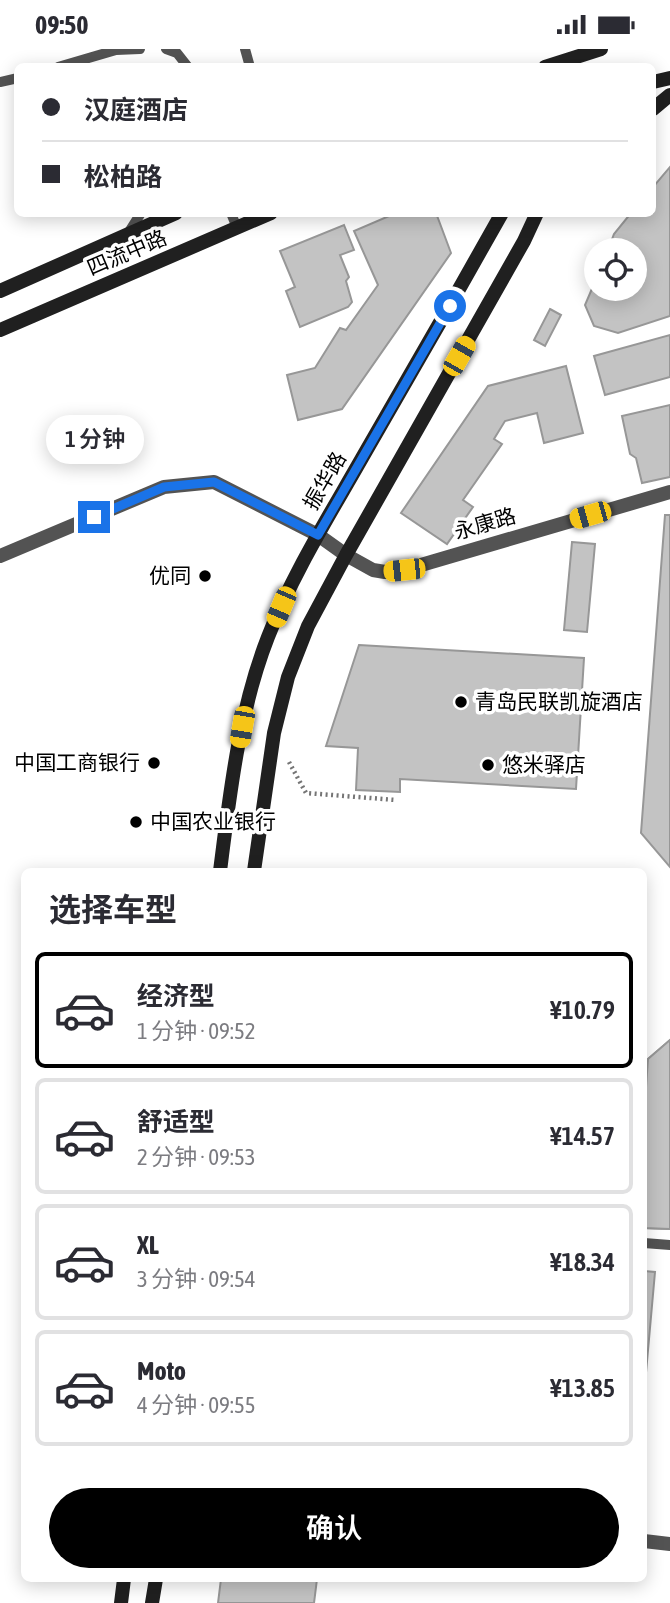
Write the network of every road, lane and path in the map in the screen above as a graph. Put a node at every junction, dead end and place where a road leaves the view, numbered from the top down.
1 (140, 49) edge
2 (166, 49) edge
3 (601, 49) edge
4 (578, 61) edge
5 (72, 63) edge
6 (185, 63) edge
7 (670, 95) edge
8 (656, 107) edge
9 (138, 217) edge
10 (167, 217) edge
11 (233, 217) edge
12 (262, 217) edge
13 (500, 217) edge
14 (535, 217) edge
15 (544, 217) edge
16 (237, 228) junction
17 (127, 235) junction
18 (524, 241) junction
19 (0, 291) edge
20 (0, 331) edge
21 (670, 492) edge
22 (318, 535) junction
23 (346, 555) junction
24 (0, 556) edge
25 (274, 733) junction
26 (396, 800) dead end
27 (220, 868) edge
28 (254, 868) edge
29 (647, 1243) edge
30 (670, 1245) edge
31 (647, 1541) edge
32 (670, 1545) edge
33 (124, 1582) edge
34 (156, 1582) edge
35 (121, 1603) edge
36 (152, 1603) edge

1 - 5 lane
2 - 6 lane
3 - 4 main road
7 - 8 main road
9 - 17 lane
10 - 17 main road, 四流中路
11 - 16 lane
12 - 16 main road, 四流中路
13 - 22 main road, 振华路
14 - 18 main road
15 - 18 main road
16 - 20 main road, 四流中路
17 - 19 main road, 四流中路
18 - 23 main road
21 - 23 street, 永康路
22 - 23 street, 永康路
22 - 24 street, 永康路
22 - 27 main road, 振华路
23 - 25 main road
25 - 26 path
25 - 28 main road
29 - 30 lane
31 - 32 street
33 - 35 main road
34 - 36 main road

